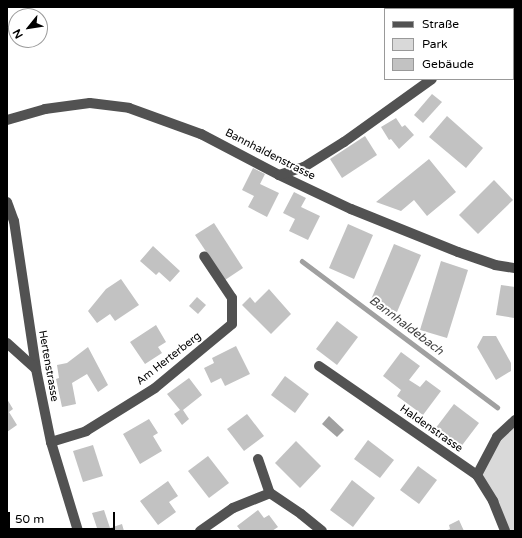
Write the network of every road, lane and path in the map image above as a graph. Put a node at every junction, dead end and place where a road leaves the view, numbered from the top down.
1 (431, 80) edge
2 (7, 120) edge
3 (279, 175) junction
4 (7, 202) edge
5 (204, 256) dead end
6 (515, 268) edge
7 (7, 342) edge
8 (319, 366) dead end
9 (36, 368) junction
10 (515, 420) edge
11 (51, 442) junction
12 (258, 459) dead end
13 (477, 475) junction
14 (270, 493) junction
15 (78, 531) edge
16 (200, 531) edge
17 (322, 531) edge
18 (505, 531) edge

1 - 3 street
2 - 3 street, Bannhaldenstrasse
3 - 6 street, Bannhaldenstrasse
4 - 9 street, Hertenstrasse
5 - 11 street, Am Herterberg
7 - 9 street
8 - 13 street, Haldenstrasse
9 - 11 street, Hertenstrasse
10 - 13 street
11 - 15 street, Hertenstrasse
12 - 14 street
13 - 18 street, Haldenstrasse
14 - 16 street
14 - 17 street

